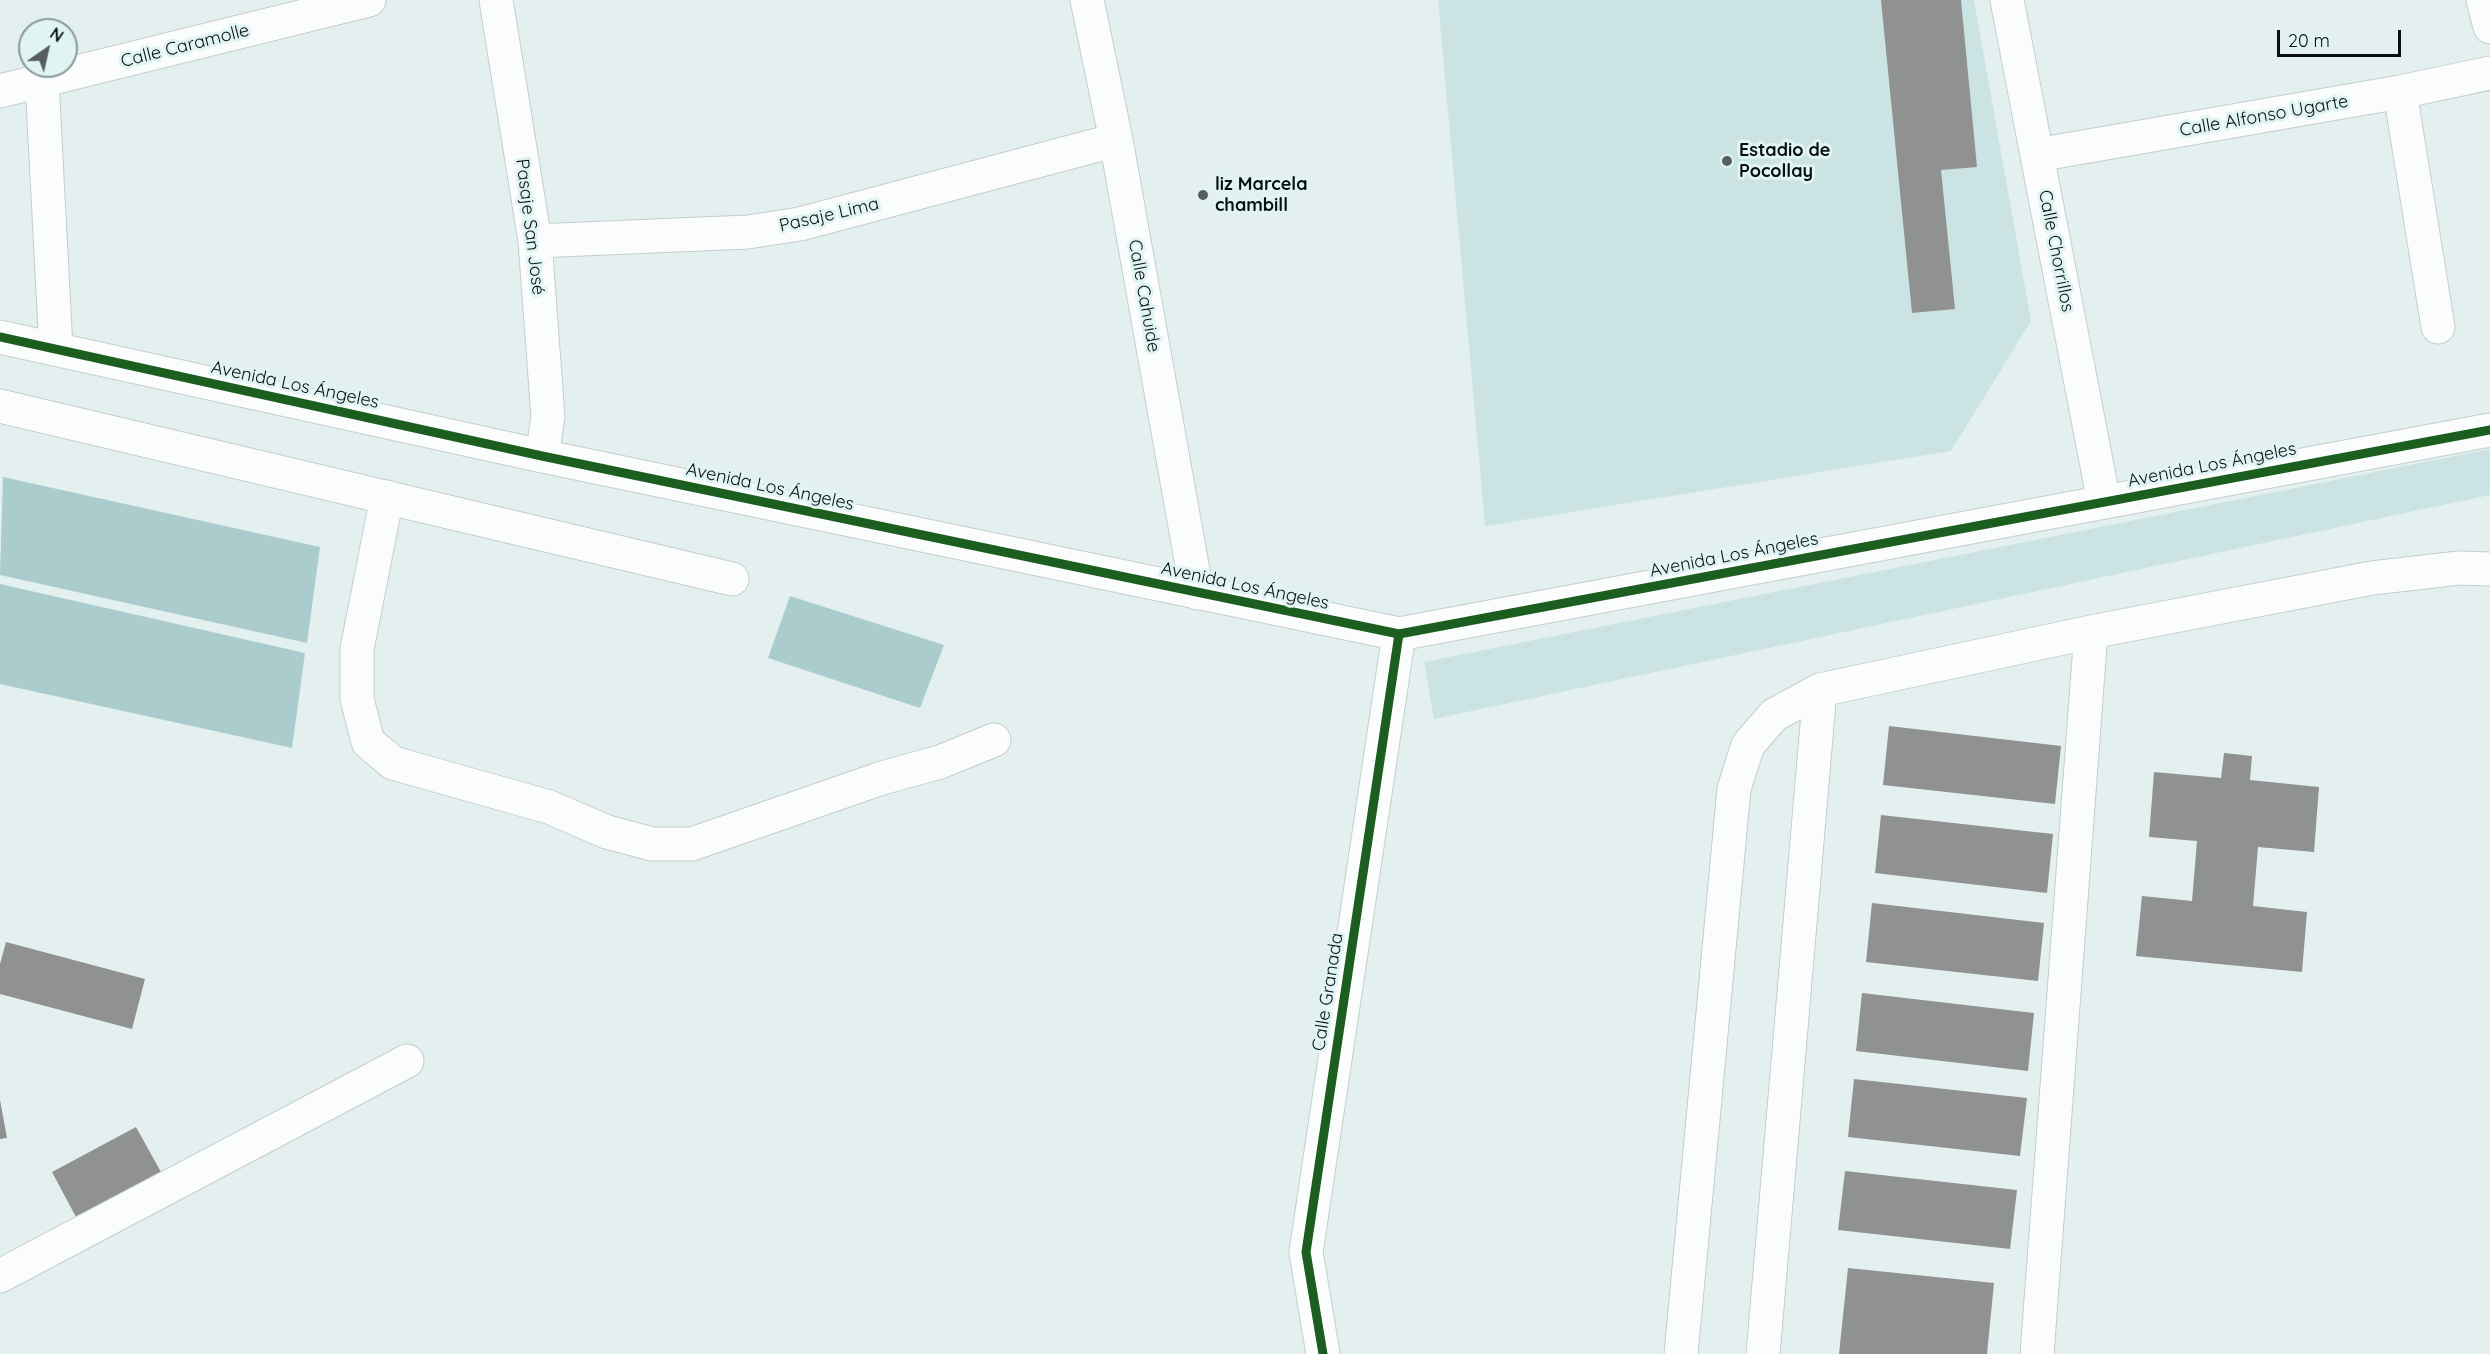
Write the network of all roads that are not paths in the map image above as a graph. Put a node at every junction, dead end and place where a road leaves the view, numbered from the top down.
1 (369, 0) edge
2 (496, 0) edge
3 (1087, 0) edge
4 (2007, 0) edge
5 (2483, 0) edge
6 (2490, 27) edge
7 (2490, 73) edge
8 (42, 81) junction
9 (0, 91) edge
10 (2400, 92) junction
11 (1116, 140) junction
12 (2037, 155) junction
13 (534, 241) junction
14 (2438, 327) dead end
15 (0, 337) edge
16 (56, 349) junction
17 (0, 406) edge
18 (2490, 430) edge
19 (542, 456) junction
20 (387, 497) junction
21 (2104, 502) junction
22 (2490, 569) edge
23 (732, 579) dead end
24 (1197, 593) junction
25 (2091, 632) junction
26 (1399, 634) junction
27 (1820, 690) junction
28 (994, 740) dead end
29 (407, 1061) dead end
30 (0, 1276) edge
31 (1323, 1354) edge
32 (1681, 1354) edge
33 (1763, 1354) edge
34 (2037, 1354) edge

1 - 8 street, Calle Caramolle
2 - 13 street, Pasaje San José
3 - 11 street, Calle Cahuide
4 - 12 street, Calle Chorrillos
5 - 6 street
7 - 10 street, Calle Alfonso Ugarte
8 - 9 street, Calle Caramolle
8 - 16 street
10 - 12 street, Calle Alfonso Ugarte
10 - 14 street
11 - 13 street, Pasaje Lima
11 - 24 street, Calle Cahuide
12 - 21 street, Calle Chorrillos
13 - 19 street, Pasaje San José
15 - 16 street, Avenida Los Ángeles
16 - 19 street, Avenida Los Ángeles
17 - 20 street
18 - 21 street, Avenida Los Ángeles
19 - 24 street, Avenida Los Ángeles
20 - 23 street
20 - 28 street
21 - 26 street, Avenida Los Ángeles
22 - 25 street
24 - 26 street, Avenida Los Ángeles
25 - 27 street
25 - 34 street
26 - 31 street, Calle Granada
27 - 32 street
27 - 33 street
29 - 30 street

